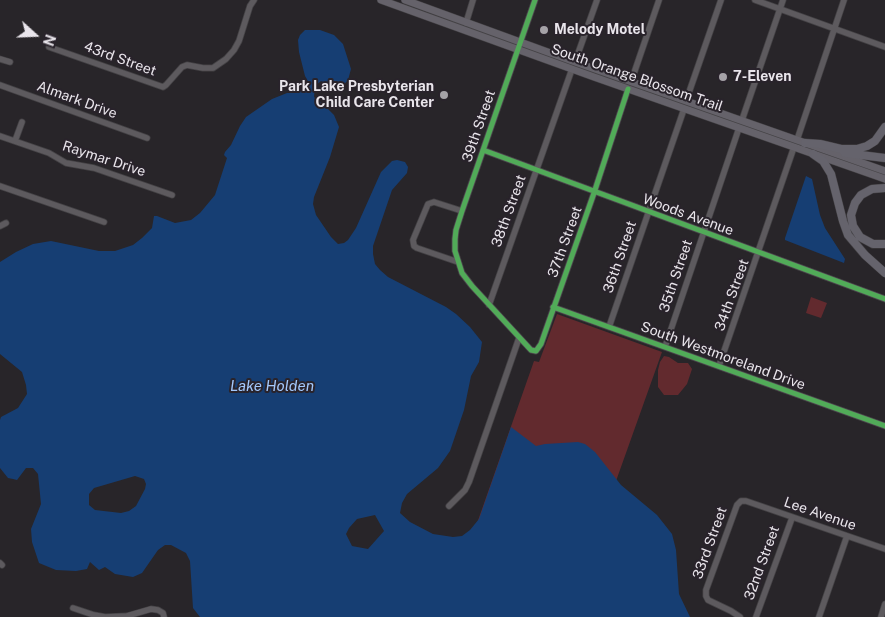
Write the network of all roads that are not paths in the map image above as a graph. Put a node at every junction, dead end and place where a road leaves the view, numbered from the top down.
1 (254, 0) edge
2 (381, 0) edge
3 (473, 0) edge
4 (535, 0) edge
5 (597, 0) edge
6 (659, 0) edge
7 (721, 0) edge
8 (755, 0) edge
9 (783, 0) edge
10 (844, 0) edge
11 (408, 1) edge
12 (396, 6) junction
13 (780, 9) junction
14 (466, 23) junction
15 (834, 28) junction
16 (520, 42) junction
17 (49, 47) dead end
18 (885, 47) edge
19 (518, 50) junction
20 (0, 59) edge
21 (10, 62) dead end
22 (574, 66) junction
23 (630, 85) junction
24 (0, 86) edge
25 (34, 90) dead end
26 (32, 97) junction
27 (685, 105) junction
28 (22, 122) dead end
29 (740, 124) junction
30 (885, 127) edge
31 (0, 136) edge
32 (147, 138) dead end
33 (15, 141) junction
34 (805, 143) junction
35 (795, 144) junction
36 (483, 150) junction
37 (814, 150) junction
38 (885, 158) edge
39 (536, 171) junction
40 (885, 171) edge
41 (885, 179) edge
42 (0, 186) edge
43 (885, 188) edge
44 (594, 193) junction
45 (172, 195) dead end
46 (462, 211) junction
47 (649, 212) junction
48 (6, 222) dead end
49 (104, 222) dead end
50 (0, 226) edge
51 (704, 232) junction
52 (885, 244) edge
53 (759, 253) junction
54 (458, 262) junction
55 (885, 273) edge
56 (885, 299) edge
57 (489, 305) junction
58 (553, 307) junction
59 (609, 327) junction
60 (519, 338) junction
61 (664, 347) junction
62 (719, 366) junction
63 (885, 426) edge
64 (746, 501) joint
65 (449, 506) dead end
66 (792, 518) junction
67 (848, 536) junction
68 (885, 549) edge
69 (885, 604) edge
70 (73, 608) dead end
71 (164, 617) edge
72 (740, 617) edge
73 (756, 617) edge
74 (819, 617) edge
75 (880, 617) edge

1 - 17 street, 43rd Street
2 - 12 main road, South Orange Blossom Trail
3 - 14 street
4 - 16 street, 39th Street
5 - 22 street, 38th Street
6 - 23 street, 37th Street
7 - 27 street, 36th Street
8 - 13 street
9 - 13 street, 35th Street
10 - 15 street, 34th Street
11 - 12 main road
11 - 14 main road, South Orange Blossom Trail
12 - 19 main road, South Orange Blossom Trail
13 - 15 street
13 - 29 street, 35th Street
14 - 16 main road, South Orange Blossom Trail
15 - 18 street
15 - 35 street, 34th Street
16 - 19 street, 39th Street
16 - 22 main road, South Orange Blossom Trail
19 - 22 main road, South Orange Blossom Trail
19 - 36 street, 39th Street
20 - 21 street
22 - 23 main road, South Orange Blossom Trail
22 - 39 street, 38th Street
23 - 27 main road, South Orange Blossom Trail
23 - 44 street, 37th Street
24 - 26 street, Almark Drive
25 - 26 street
26 - 32 street, Almark Drive
27 - 29 main road, South Orange Blossom Trail
27 - 29 main road, South Orange Blossom Trail
27 - 47 street, 36th Street
28 - 33 street
29 - 35 main road, South Orange Blossom Trail
29 - 51 street, 35th Street
30 - 34 highway
31 - 33 street, Raymar Drive
33 - 45 street, Raymar Drive
34 - 35 main road, South Orange Blossom Trail
34 - 37 main road, South Orange Blossom Trail
35 - 37 main road, South Orange Blossom Trail
35 - 53 street, 34th Street
36 - 39 street, Woods Avenue
36 - 46 street, 39th Street
37 - 38 highway
37 - 40 main road, South Orange Blossom Trail
37 - 41 main road, South Orange Blossom Trail
37 - 55 highway
39 - 44 street, Woods Avenue
39 - 57 street, 38th Street
42 - 49 street
43 - 52 highway
44 - 47 street, Woods Avenue
44 - 58 street, 37th Street
46 - 54 street, 39th Street
46 - 54 street
47 - 51 street, Woods Avenue
47 - 59 street, 36th Street
48 - 50 street
51 - 53 street, Woods Avenue
51 - 61 street, 35th Street
53 - 56 street, Woods Avenue
53 - 62 street, 34th Street
54 - 57 street
57 - 60 street
58 - 59 street, South Westmoreland Drive
58 - 60 street, 37th Street
59 - 61 street, South Westmoreland Drive
60 - 65 street
61 - 62 street, South Westmoreland Drive
62 - 63 street, South Westmoreland Drive
64 - 66 street, Lee Avenue
64 - 72 street, 33rd Street
66 - 67 street, Lee Avenue
66 - 73 street, 32nd Street
67 - 68 street, Lee Avenue
67 - 74 street
69 - 75 street
70 - 71 street

